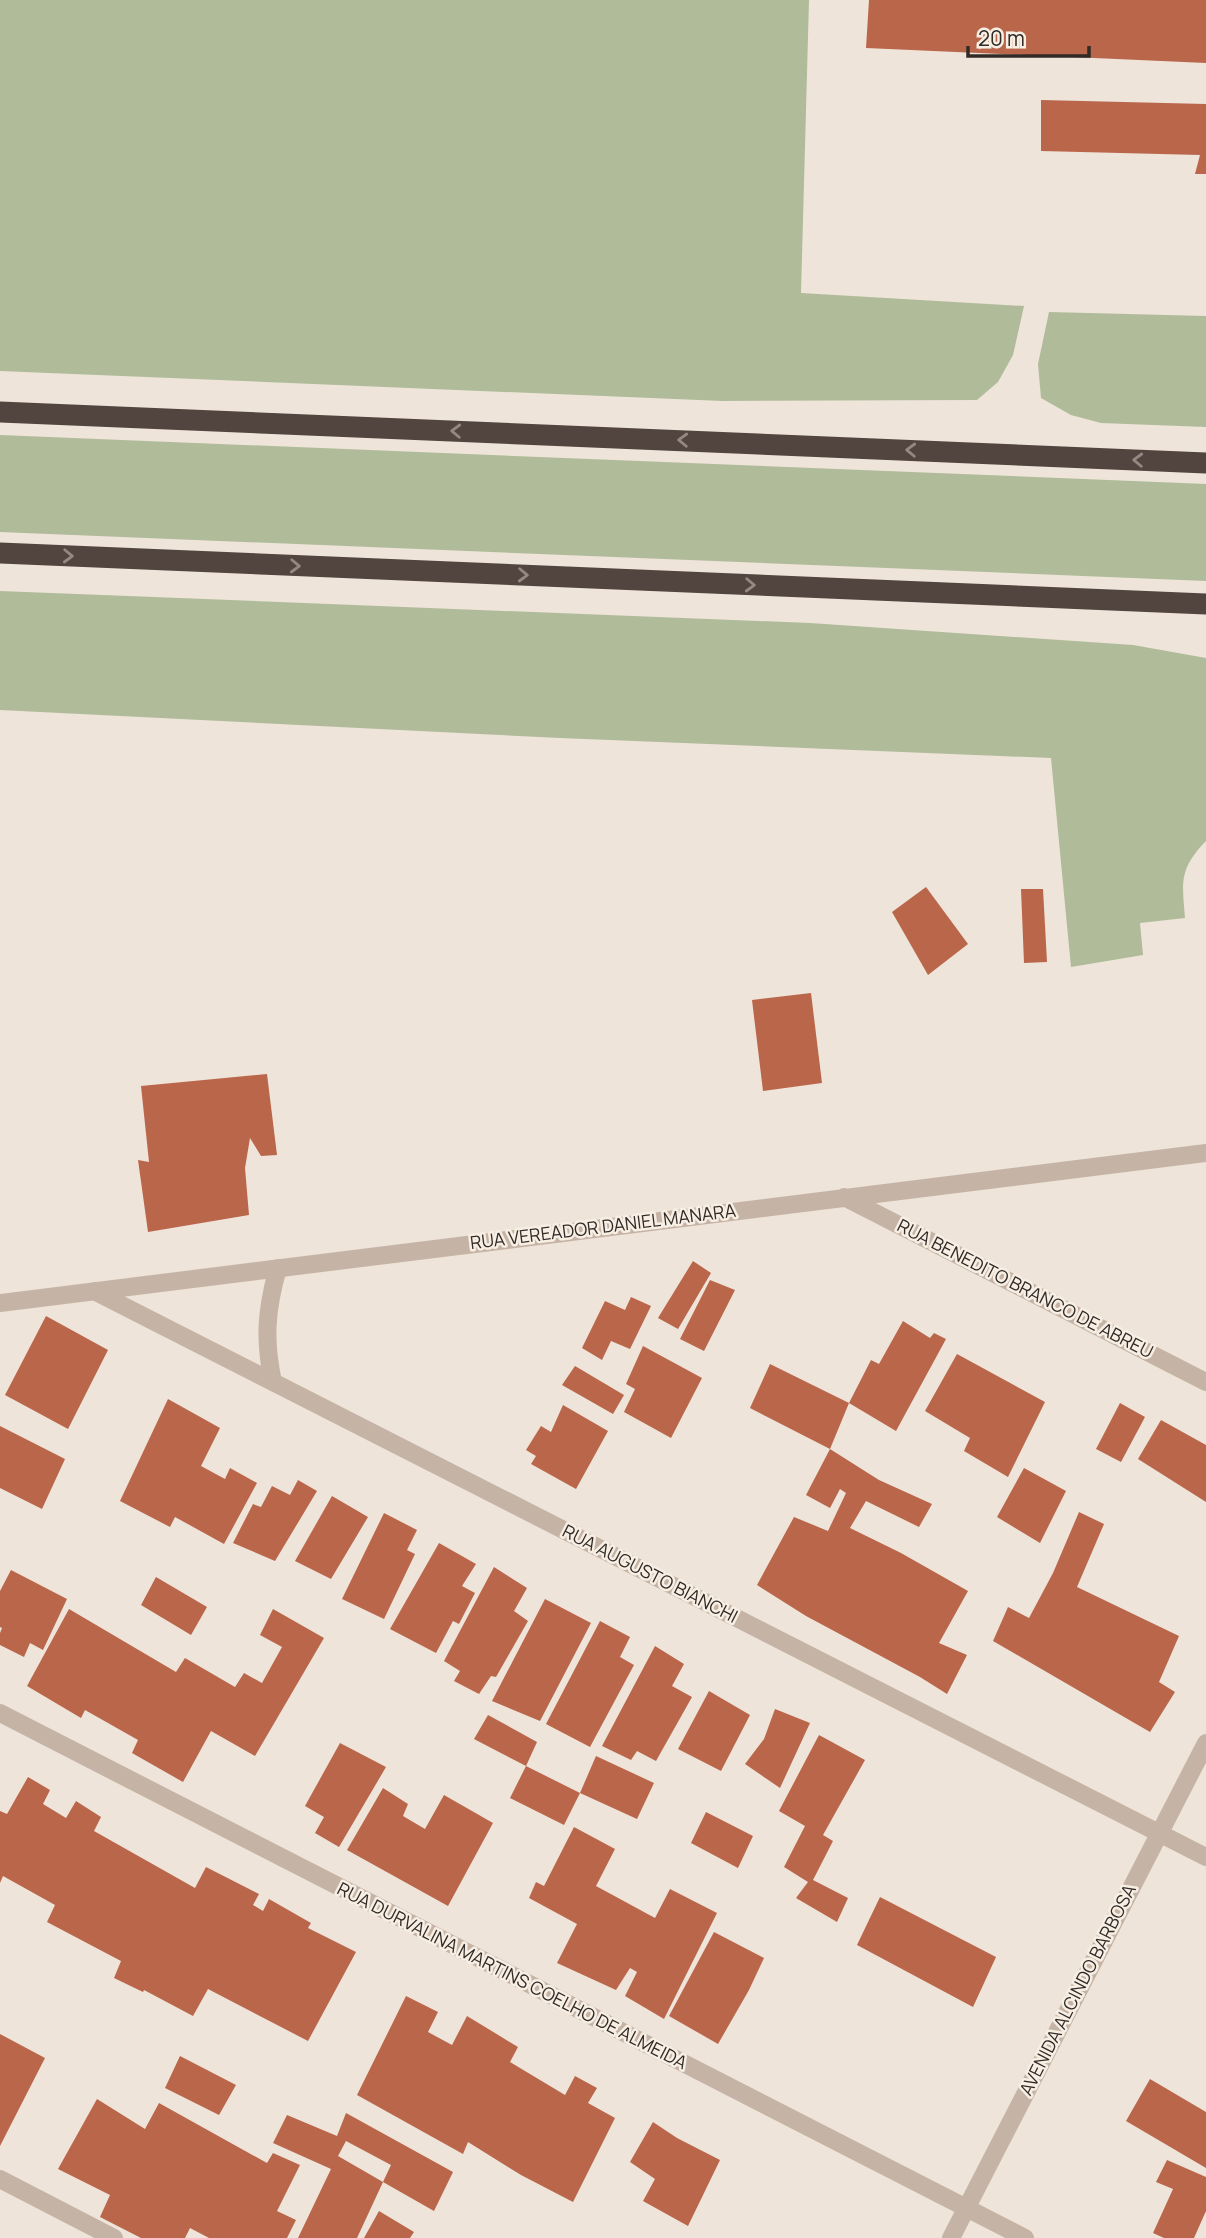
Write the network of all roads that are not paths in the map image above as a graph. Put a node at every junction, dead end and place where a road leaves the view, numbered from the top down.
1 (0, 412) edge
2 (1206, 463) edge
3 (0, 554) edge
4 (1206, 604) edge
5 (1206, 1153) edge
6 (844, 1197) junction
7 (278, 1268) junction
8 (94, 1291) junction
9 (0, 1303) edge
10 (273, 1382) junction
11 (1206, 1382) edge
12 (0, 1713) edge
13 (1206, 1743) edge
14 (1159, 1832) junction
15 (1206, 1857) edge
16 (0, 2179) edge
17 (966, 2208) junction
18 (114, 2238) edge
19 (951, 2238) edge
20 (1025, 2238) edge

2 -> 1 highway
3 -> 4 highway
5 - 6 street, RUA VEREADOR DANIEL MANARA
6 - 7 street, RUA VEREADOR DANIEL MANARA
6 - 11 street, RUA BENEDITO BRANCO DE ABREU
7 - 8 street, RUA VEREADOR DANIEL MANARA
7 - 10 street
8 - 9 street, RUA VEREADOR DANIEL MANARA
8 - 10 street, RUA AUGUSTO BIANCHI
10 - 14 street, RUA AUGUSTO BIANCHI
12 - 17 street, RUA DURVALINA MARTINS COELHO DE ALMEIDA
13 - 14 street, AVENIDA ALCINDO BARBOSA
14 - 15 street, RUA AUGUSTO BIANCHI
14 - 17 street, AVENIDA ALCINDO BARBOSA
16 - 18 street
17 - 19 street, AVENIDA ALCINDO BARBOSA
17 - 20 street, RUA DURVALINA MARTINS COELHO DE ALMEIDA

